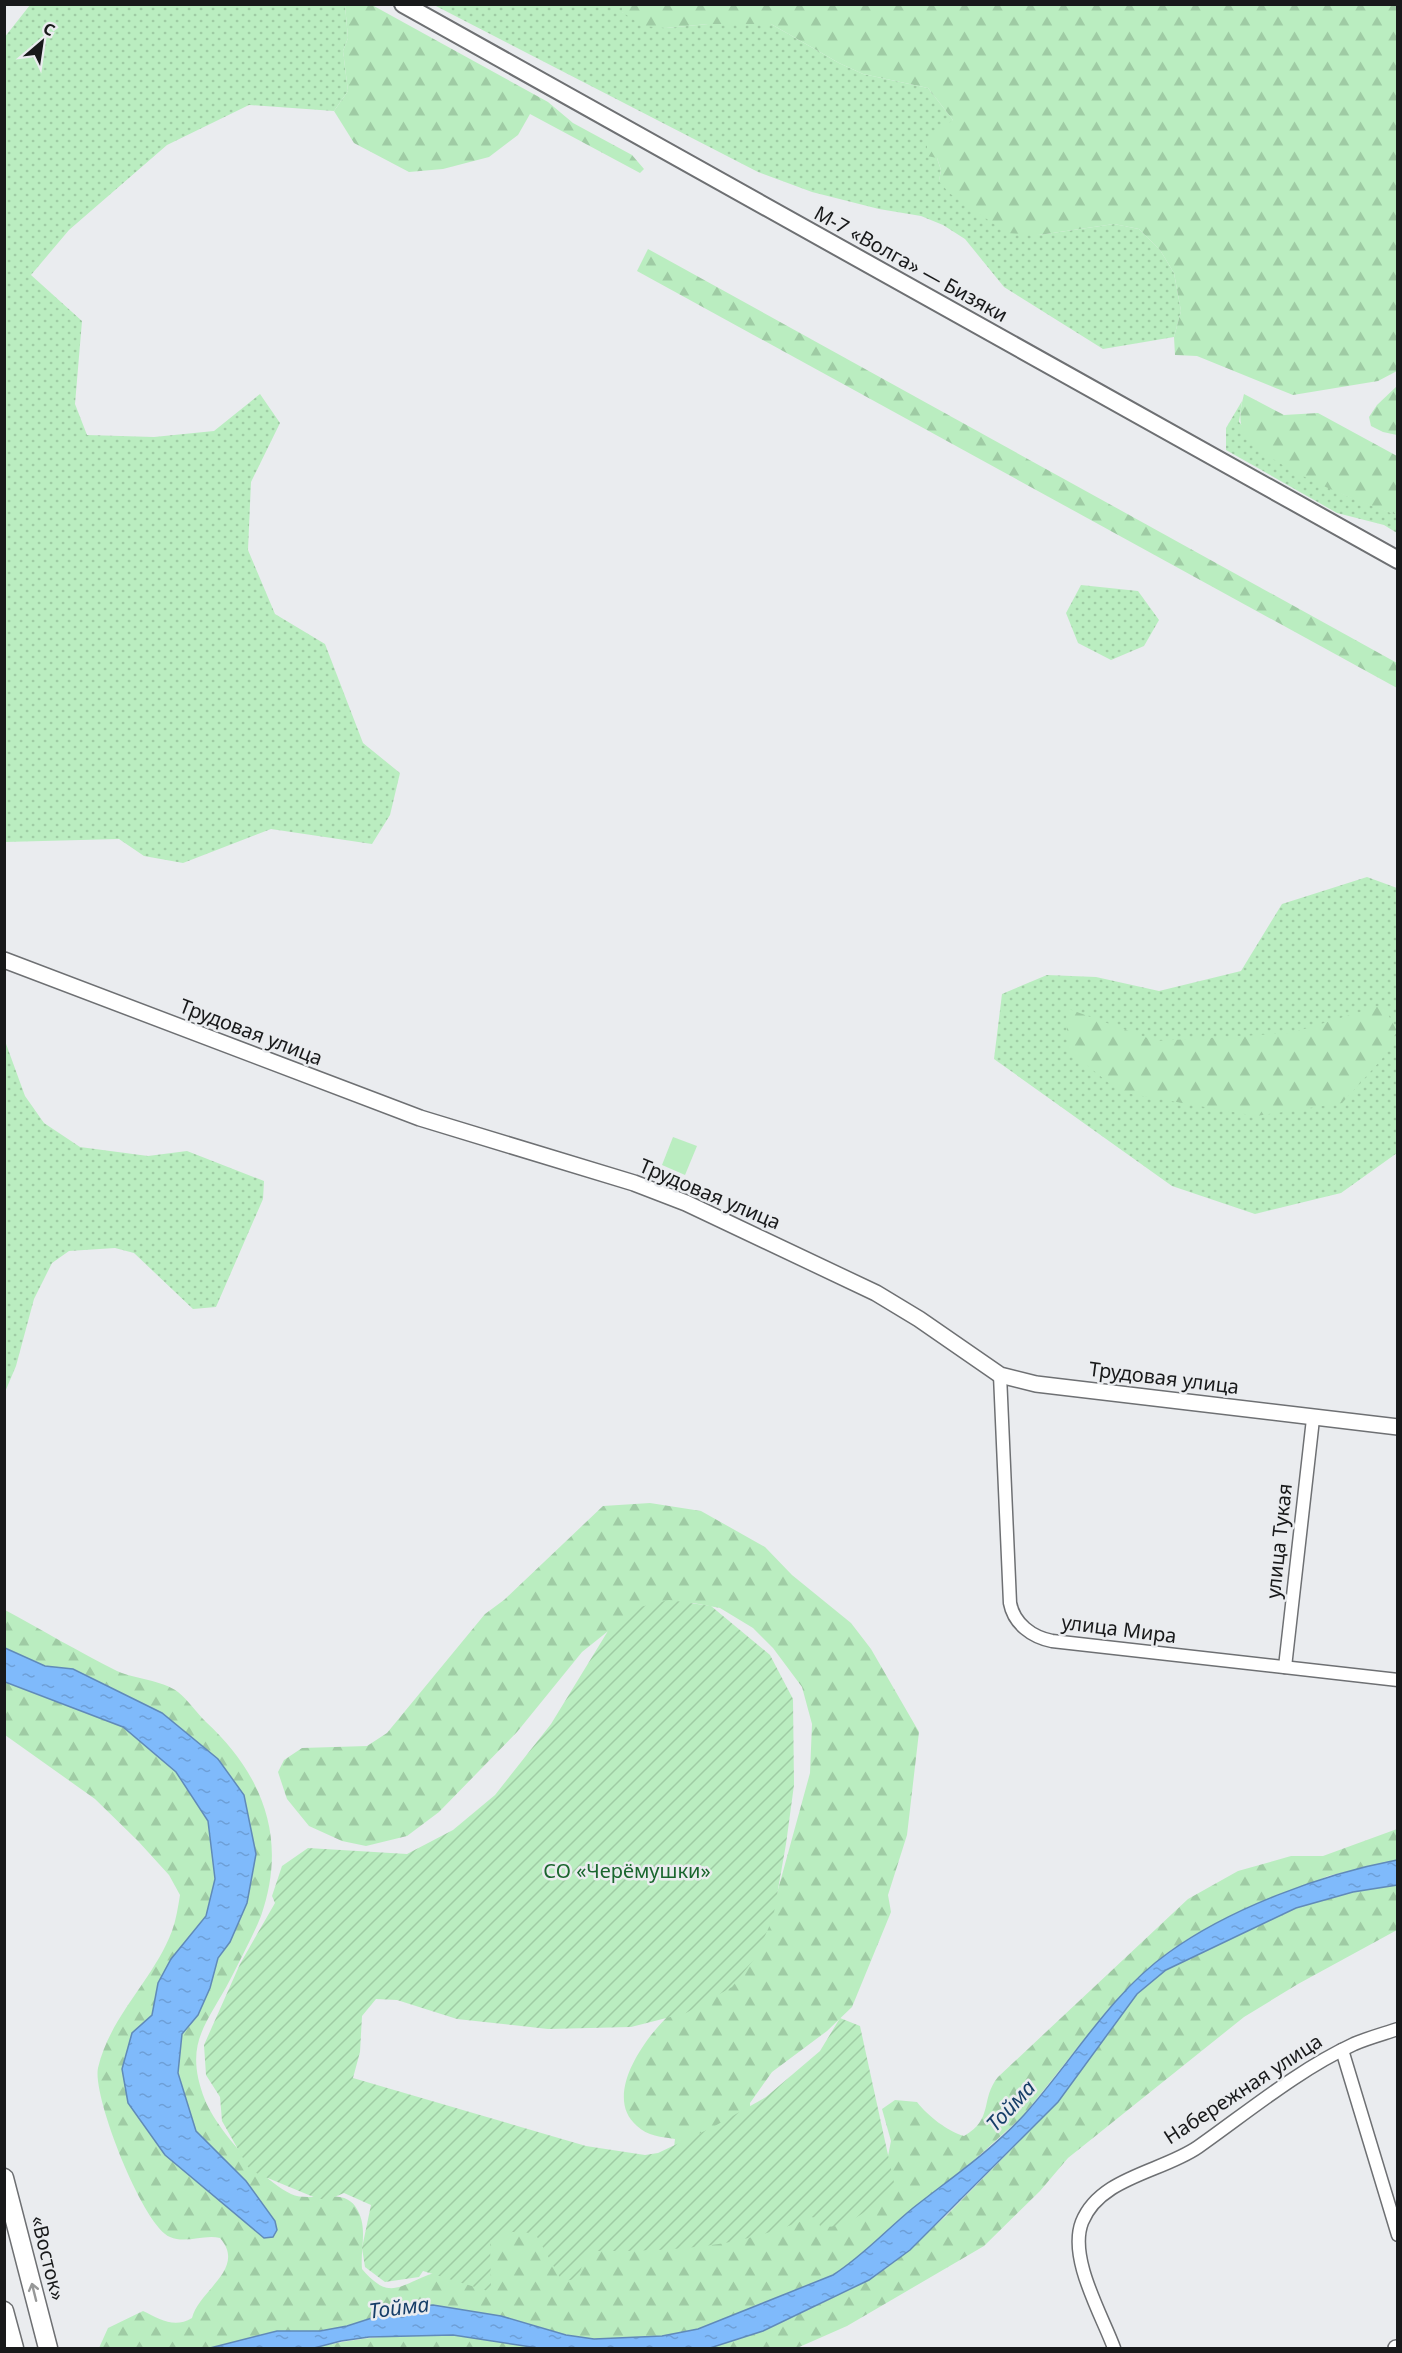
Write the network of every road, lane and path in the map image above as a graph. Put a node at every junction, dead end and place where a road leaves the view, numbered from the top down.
1 (403, 4) edge
2 (1398, 560) edge
3 (4, 960) edge
4 (1000, 1375) junction
5 (1313, 1419) junction
6 (1398, 1427) edge
7 (1285, 1667) junction
8 (1398, 1680) edge
9 (1398, 2029) edge
10 (1342, 2050) junction
11 (4, 2178) edge
12 (1398, 2235) edge
13 (4, 2311) edge
14 (14, 2349) edge
15 (48, 2349) edge
16 (1114, 2349) edge

1 - 2 main road, М-7 «Волга» — Бизяки
3 - 4 street, Трудовая улица
4 - 5 street, Трудовая улица
4 - 7 street, улица Мира
5 - 6 street, Трудовая улица
5 - 7 street, улица Тукая
7 - 8 street, улица Мира
9 - 10 street, Набережная улица
10 - 12 street
10 - 16 street, Набережная улица
15 -> 11 main road, «Восток»
13 - 14 main road

